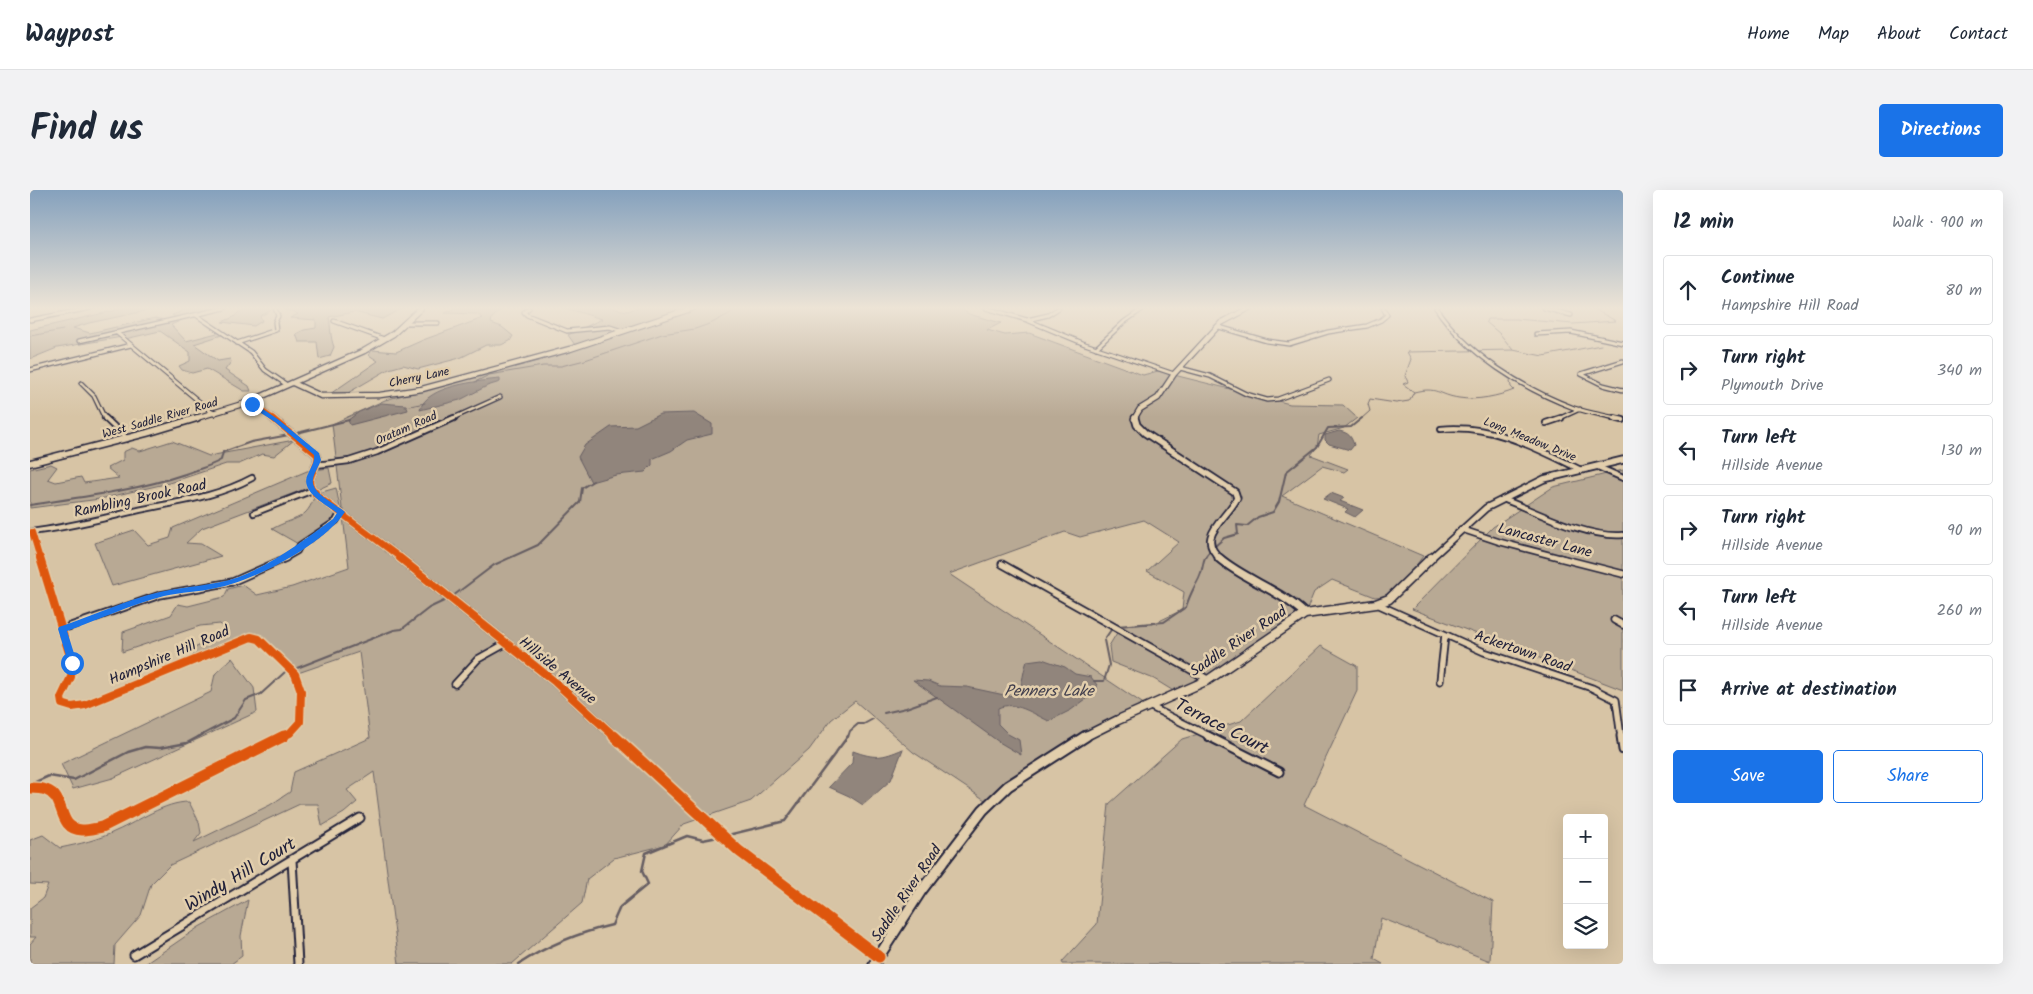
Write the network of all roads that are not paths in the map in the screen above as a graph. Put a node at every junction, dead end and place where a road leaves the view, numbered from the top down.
1 (240, 344) edge
2 (375, 344) edge
3 (585, 344) edge
4 (1086, 344) edge
5 (1100, 344) edge
6 (1202, 344) edge
7 (1469, 344) edge
8 (131, 345) joint
9 (1096, 348) junction
10 (1623, 361) edge
11 (1180, 368) junction
12 (30, 370) edge
13 (1174, 374) junction
14 (1329, 380) dead end
15 (82, 383) dead end
16 (293, 383) junction
17 (287, 385) junction
18 (1623, 390) edge
19 (500, 397) dead end
20 (249, 402) junction
21 (1580, 409) junction
22 (214, 414) junction
23 (1623, 420) edge
24 (1546, 423) dead end
25 (1441, 429) dead end
26 (127, 439) junction
27 (1623, 460) edge
28 (30, 463) edge
29 (316, 465) junction
30 (1598, 467) junction
31 (1581, 470) junction
32 (252, 478) dead end
33 (1623, 478) edge
34 (313, 490) junction
35 (1503, 499) junction
36 (342, 512) junction
37 (254, 513) dead end
38 (1461, 529) junction
39 (31, 532) edge
40 (1623, 535) edge
41 (1002, 564) dead end
42 (1623, 574) edge
43 (1376, 604) junction
44 (1305, 614) junction
45 (1614, 620) dead end
46 (1623, 625) edge
47 (62, 629) junction
48 (1446, 635) junction
49 (505, 644) junction
50 (1209, 680) junction
51 (1440, 681) dead end
52 (455, 684) dead end
53 (1616, 700) junction
54 (1623, 702) edge
55 (1151, 707) junction
56 (1623, 750) edge
57 (1279, 772) dead end
58 (30, 788) edge
59 (360, 818) dead end
60 (292, 860) junction
61 (134, 955) dead end
62 (877, 961) edge
63 (298, 964) edge

1 - 17 street
2 - 16 street, West Saddle River Road
3 - 16 street, Cherry Lane
4 - 9 street
5 - 9 street
6 - 11 street
7 - 21 street
8 - 12 street
8 - 22 street
9 - 13 street
10 - 18 street
11 - 13 street
11 - 14 street
13 - 44 street
15 - 26 street
16 - 17 street, West Saddle River Road
17 - 20 street, West Saddle River Road
19 - 29 street, Oratam Road
20 - 22 street, West Saddle River Road
20 - 29 street
21 - 23 street
21 - 24 street
22 - 26 street, West Saddle River Road
25 - 31 street, Long Meadow Drive
26 - 28 street, West Saddle River Road
27 - 30 main road, Saddle River Road
29 - 34 street
30 - 31 main road, Saddle River Road
30 - 33 street
31 - 35 main road, Saddle River Road
32 - 39 street, Rambling Brook Road
34 - 36 street, Hillside Avenue
34 - 37 street
35 - 38 main road, Saddle River Road
35 - 40 street
36 - 47 street
36 - 49 street, Hillside Avenue
38 - 42 street, Lancaster Lane
38 - 43 main road, Saddle River Road
39 - 47 street, Hampshire Hill Road
41 - 50 street
43 - 44 main road, Saddle River Road
43 - 48 street, Ackertown Road
44 - 50 main road, Saddle River Road
45 - 46 street
47 - 58 street, Hampshire Hill Road
48 - 51 street
48 - 53 street, Ackertown Road
49 - 52 street
49 - 62 street, Hillside Avenue
50 - 55 main road, Saddle River Road
53 - 54 street, Ackertown Road
53 - 56 street
55 - 57 street, Terrace Court
55 - 62 main road, Saddle River Road
59 - 60 street, Windy Hill Court
60 - 61 street, Windy Hill Court
60 - 63 street

